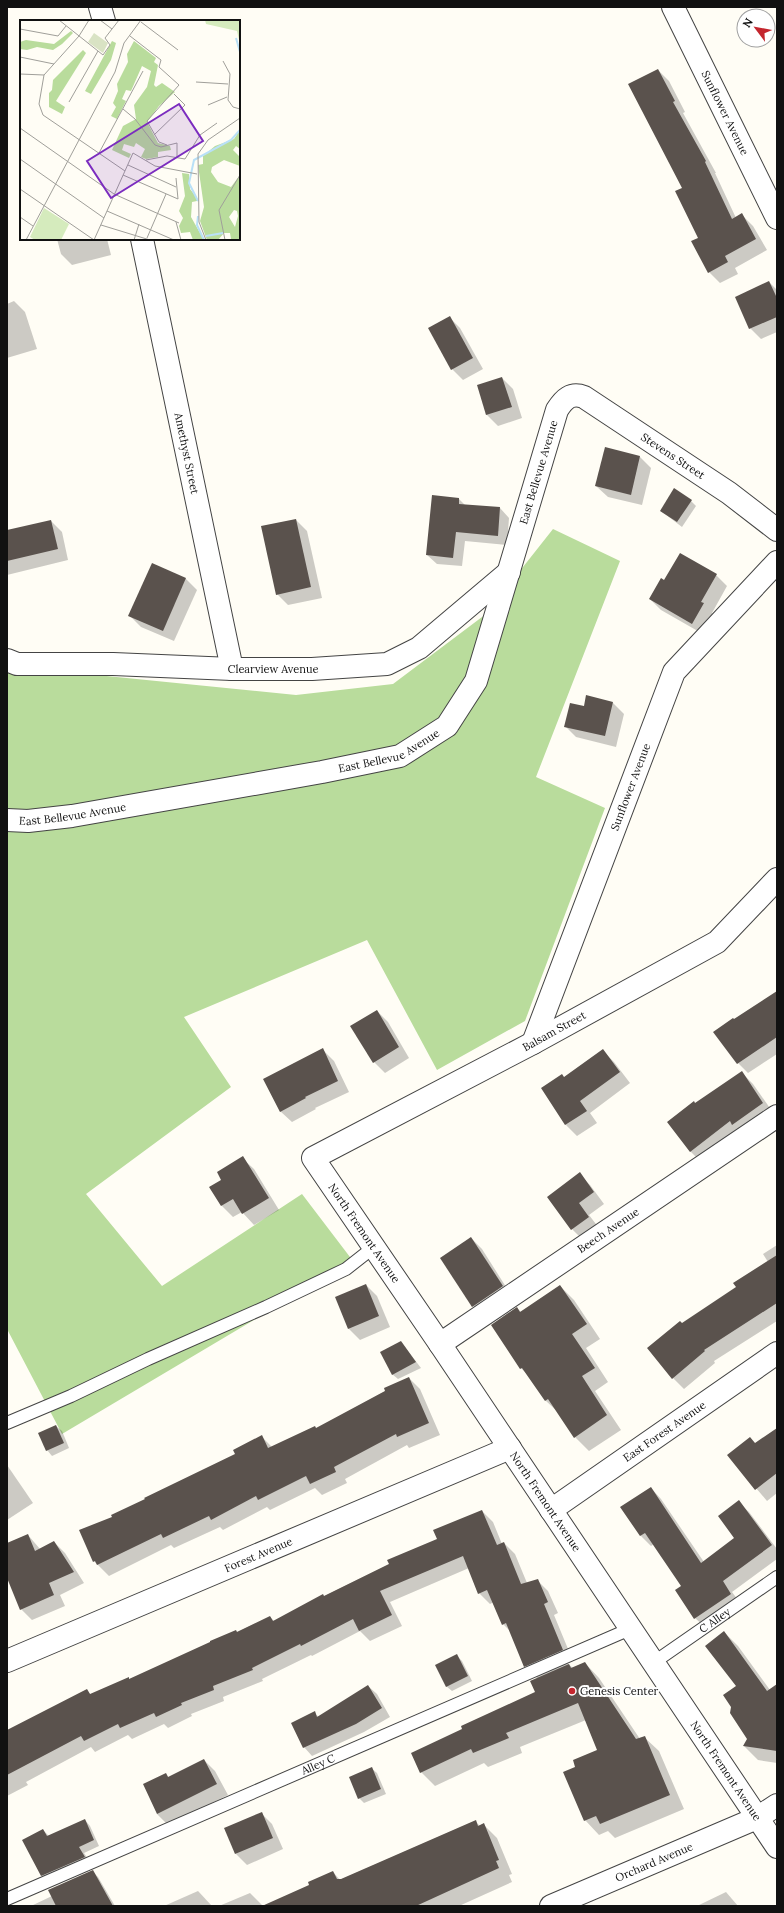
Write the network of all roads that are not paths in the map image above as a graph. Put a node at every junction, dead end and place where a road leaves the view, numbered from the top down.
1 (100, 7) edge
2 (673, 7) edge
3 (104, 20) edge
4 (777, 218) edge
5 (142, 240) edge
6 (564, 400) joint
7 (777, 530) edge
8 (777, 562) edge
9 (509, 572) junction
10 (7, 660) edge
11 (232, 669) junction
12 (7, 820) edge
13 (777, 879) edge
14 (533, 1043) junction
15 (777, 1116) edge
16 (313, 1158) joint
17 (374, 1247) junction
18 (440, 1344) junction
19 (777, 1353) edge
20 (7, 1423) edge
21 (510, 1448) junction
22 (551, 1510) junction
23 (777, 1578) edge
24 (630, 1629) junction
25 (7, 1661) edge
26 (652, 1663) junction
27 (777, 1805) edge
28 (757, 1818) junction
29 (777, 1847) edge
30 (7, 1899) edge
31 (551, 1906) edge

1 - 3 street
2 - 4 street, Sunflower Avenue
5 - 11 street, Amethyst Street
6 - 7 street, Stevens Street
6 - 9 street, East Bellevue Avenue
8 - 14 street, Sunflower Avenue
9 - 11 street, Clearview Avenue
9 - 12 street, East Bellevue Avenue
10 - 11 street, Clearview Avenue
13 - 14 street, Balsam Street
14 - 16 street, Balsam Street
15 - 18 street, Beech Avenue
16 - 17 street, North Fremont Avenue
17 - 18 street, North Fremont Avenue
17 - 20 lane
18 - 21 street, North Fremont Avenue
19 - 22 street, East Forest Avenue
21 - 22 street, North Fremont Avenue
21 - 25 street, Forest Avenue
22 - 24 street, North Fremont Avenue
23 - 26 lane, C Alley
24 - 26 street, North Fremont Avenue
24 - 30 lane, Alley C
26 - 28 street, North Fremont Avenue
27 - 28 street, Orchard Avenue
28 - 29 street, North Fremont Avenue
28 - 31 street, Orchard Avenue

